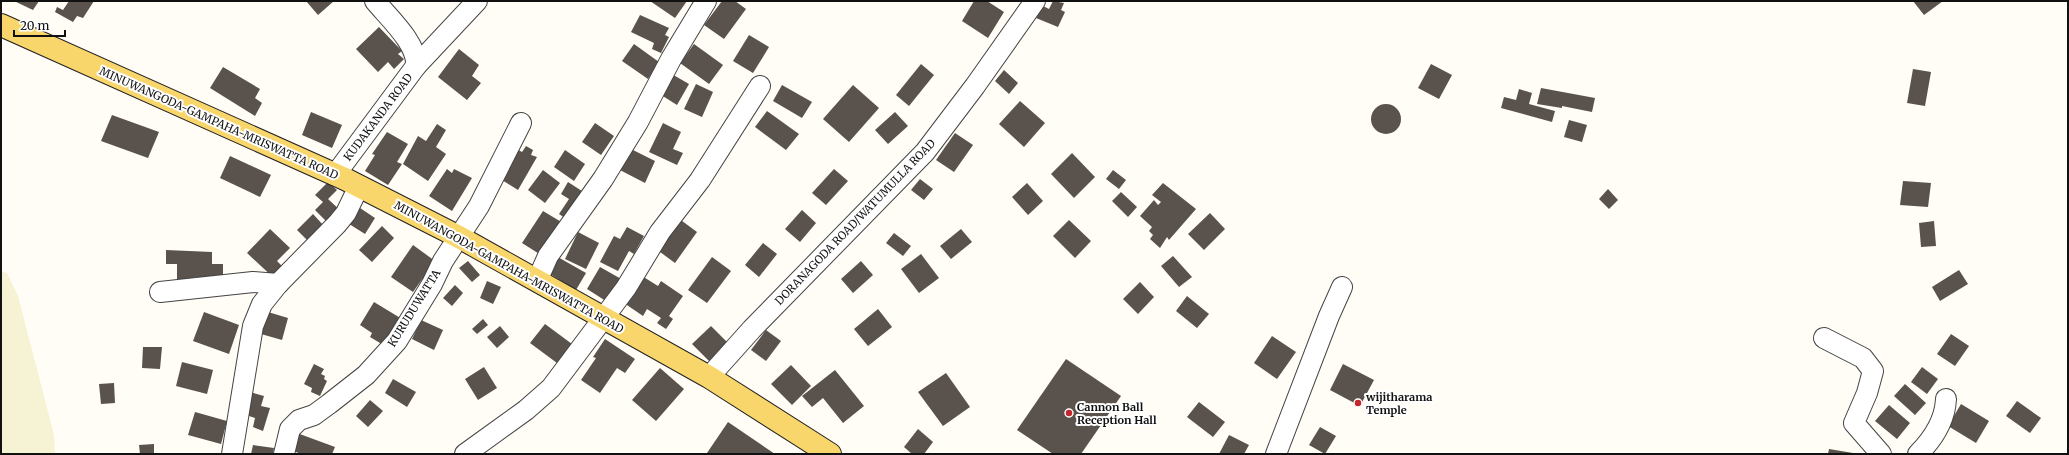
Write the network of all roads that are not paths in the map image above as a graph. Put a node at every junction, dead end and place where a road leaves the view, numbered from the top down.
1 (375, 1) edge
2 (477, 1) edge
3 (706, 1) edge
4 (1035, 1) edge
5 (1, 25) edge
6 (416, 66) junction
7 (760, 86) dead end
8 (521, 122) dead end
9 (335, 175) junction
10 (359, 186) junction
11 (459, 238) junction
12 (537, 281) junction
13 (278, 284) junction
14 (1342, 287) dead end
15 (160, 292) dead end
16 (602, 318) junction
17 (1824, 338) dead end
18 (709, 377) junction
19 (1946, 399) dead end
20 (232, 454) edge
21 (284, 454) edge
22 (465, 454) edge
23 (830, 454) edge
24 (1276, 454) edge
25 (1881, 454) edge
26 (1918, 454) edge

1 - 6 street, KUDAKANDA ROAD
2 - 6 street
3 - 12 street
4 - 18 street, DORANAGODA ROAD/WATUMULLA ROAD
5 - 9 main road, MINUWANGODA-GAMPAHA-MRISWATTA ROAD
6 - 9 street, KUDAKANDA ROAD
7 - 16 street
8 - 11 street, KURUDUWATTA
9 - 10 main road, MINUWANGODA-GAMPAHA-MRISWATTA ROAD
10 - 11 main road, MINUWANGODA-GAMPAHA-MRISWATTA ROAD
10 - 13 street
11 - 12 main road, MINUWANGODA-GAMPAHA-MRISWATTA ROAD
11 - 21 street, KURUDUWATTA
12 - 16 main road, MINUWANGODA-GAMPAHA-MRISWATTA ROAD
13 - 15 street
13 - 20 street
14 - 24 street
16 - 18 main road, MINUWANGODA-GAMPAHA-MRISWATTA ROAD
16 - 22 street
17 - 25 street
18 - 23 main road, MINUWANGODA-GAMPAHA-MRISWATTA ROAD
19 - 26 street

